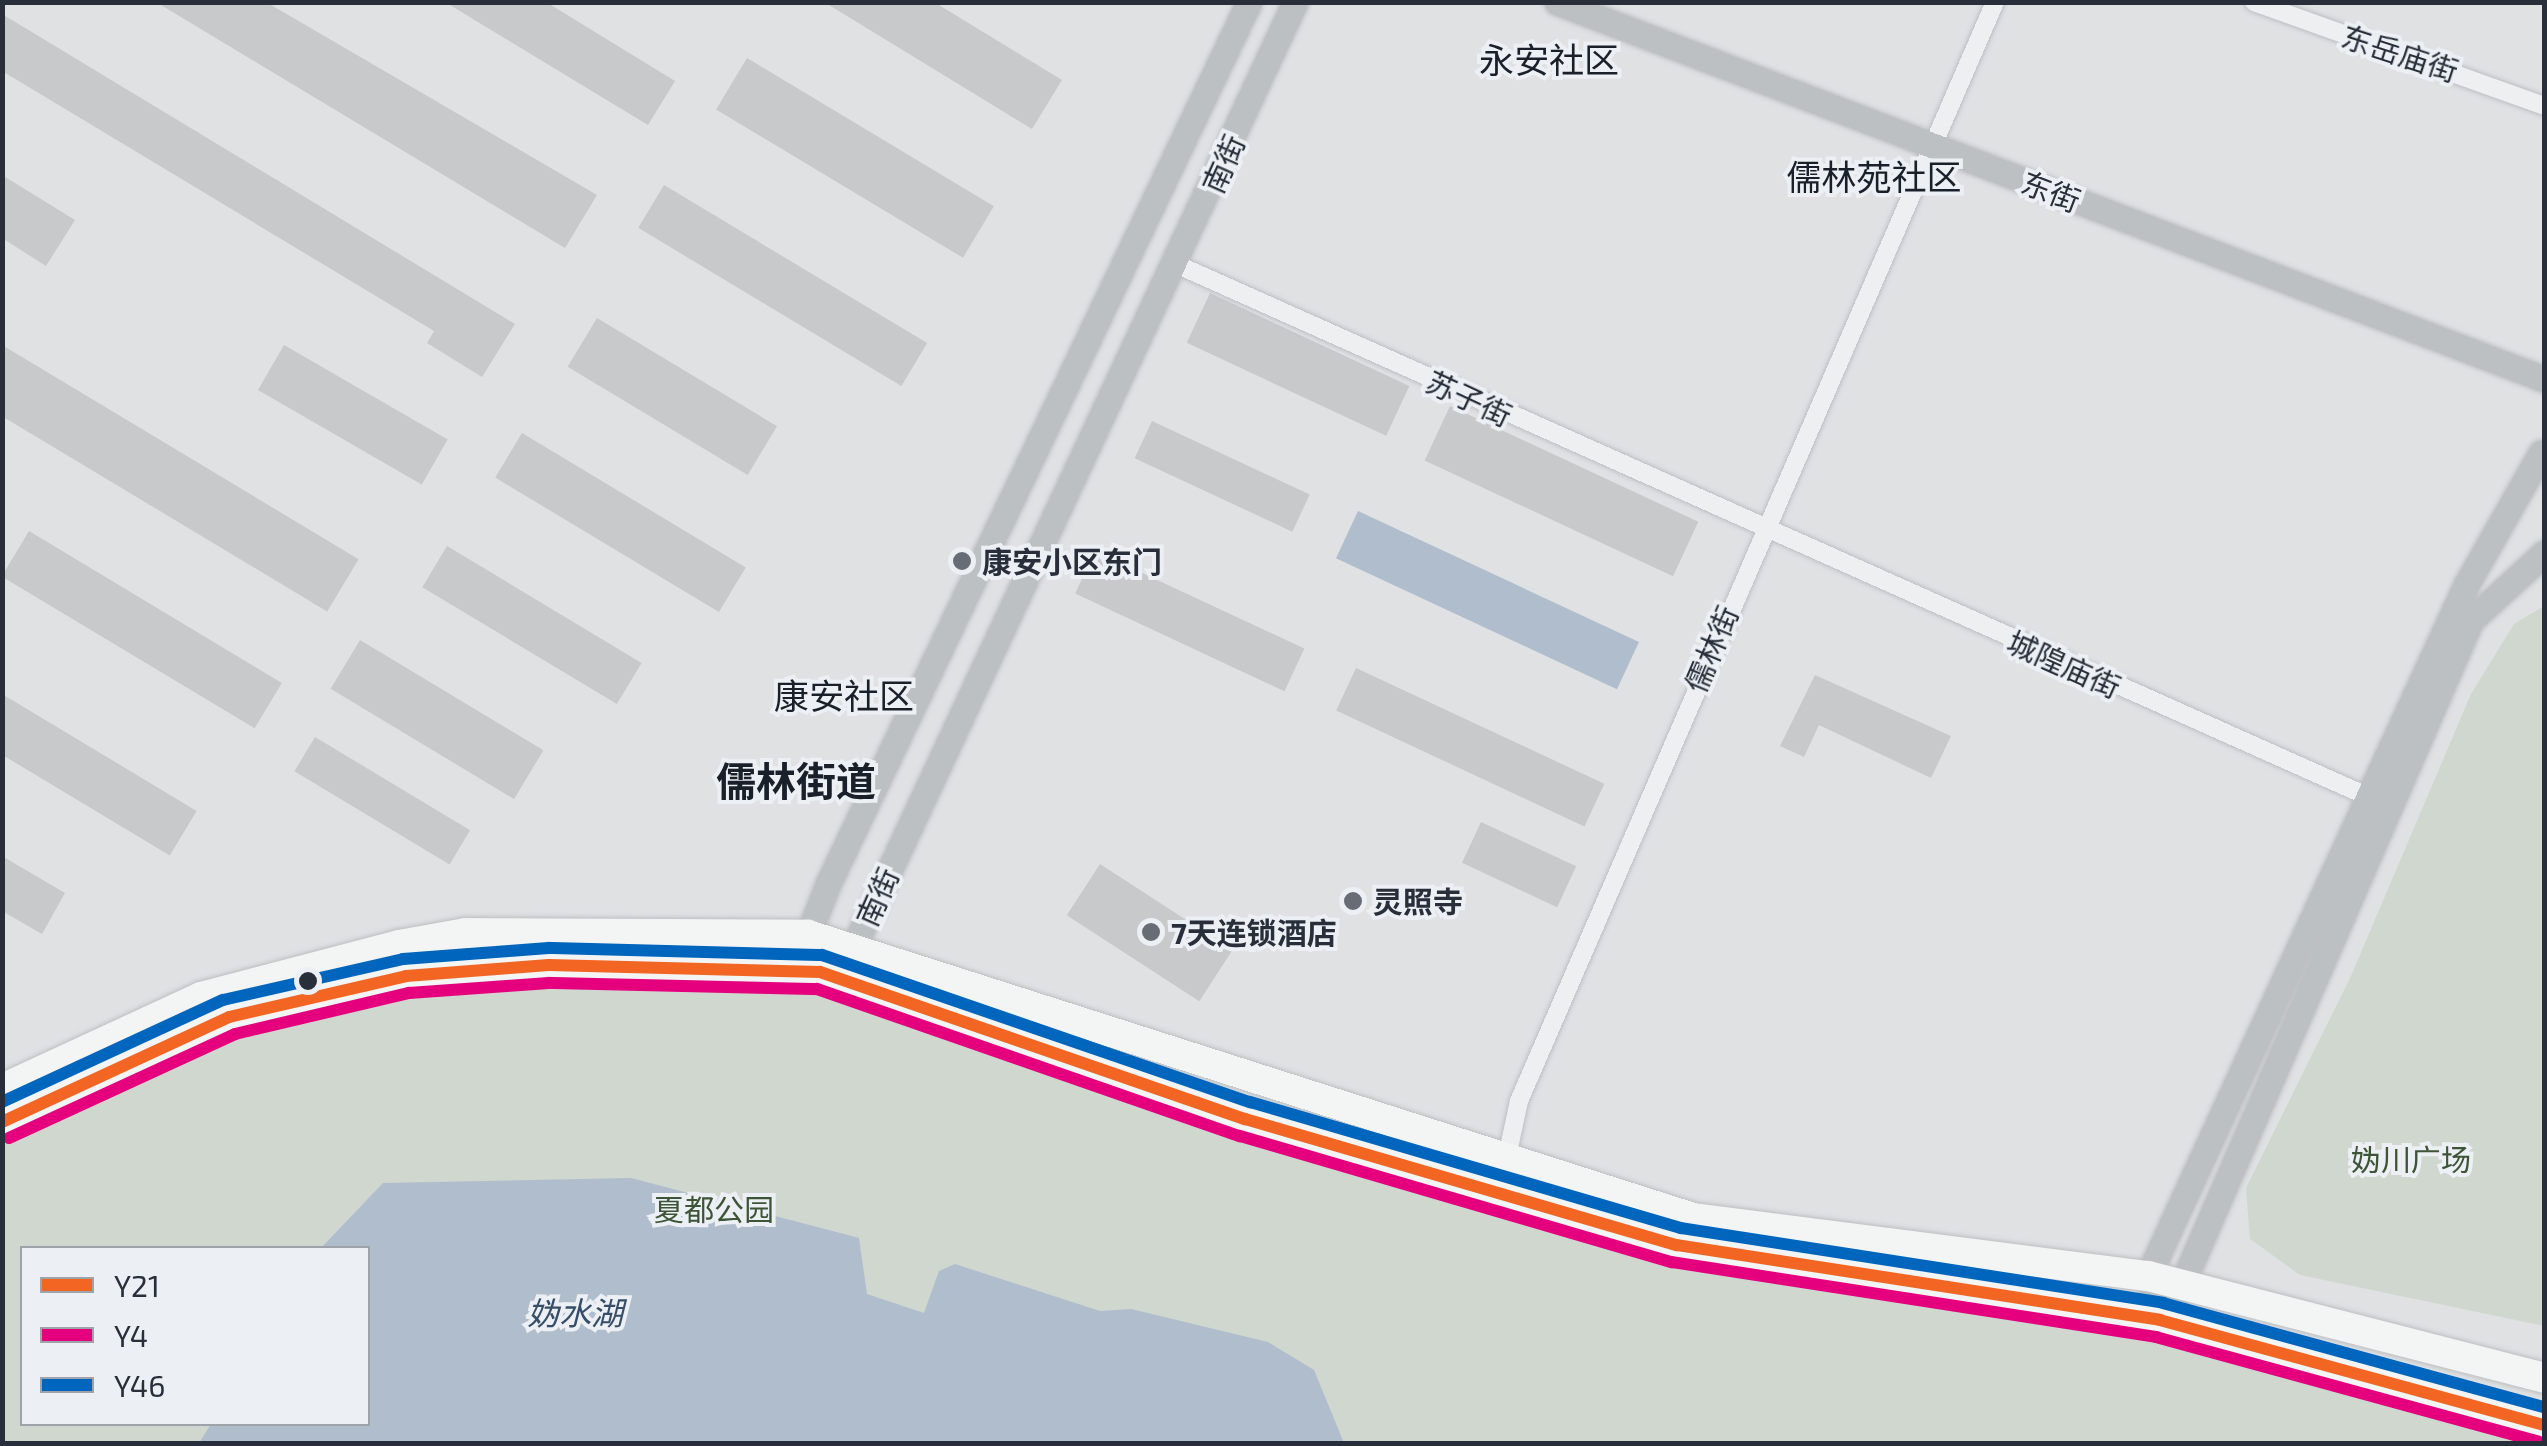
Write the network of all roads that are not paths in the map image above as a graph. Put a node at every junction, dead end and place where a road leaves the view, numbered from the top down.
1 (1249, 2) edge
2 (1295, 2) edge
3 (1558, 2) edge
4 (1996, 2) edge
5 (2254, 2) edge
6 (2544, 106) edge
7 (1932, 145) junction
8 (1178, 265) junction
9 (2544, 379) edge
10 (2544, 426) edge
11 (2543, 460) edge
12 (1760, 532) junction
13 (2544, 553) edge
14 (2367, 796) junction
15 (808, 935) junction
16 (856, 944) junction
17 (820, 972) junction
18 (2, 1088) edge
19 (2, 1122) edge
20 (1504, 1174) junction
21 (2148, 1276) junction
22 (2184, 1288) junction
23 (2160, 1320) junction
24 (2544, 1378) edge
25 (2544, 1424) edge

1 - 15 street, 南街
2 - 8 street, 南街
3 - 7 street, 东街
4 - 7 street, 儒林街
5 - 6 street, 东岳庙街
7 - 9 street, 东街
7 - 12 street, 儒林街
8 - 12 street, 苏子街
8 - 16 street, 南街
10 - 11 street
11 - 14 street
12 - 14 street, 城隍庙街
12 - 20 street, 儒林街
13 - 22 street
14 - 21 street
15 - 16 main road
15 - 17 street, 南街
15 - 18 main road
16 - 17 street, 南街
16 - 20 main road
17 - 19 main road
17 - 20 main road
20 - 21 main road
20 - 23 main road
21 - 22 main road
21 - 23 street
22 - 23 street
22 - 24 main road
23 - 25 main road

